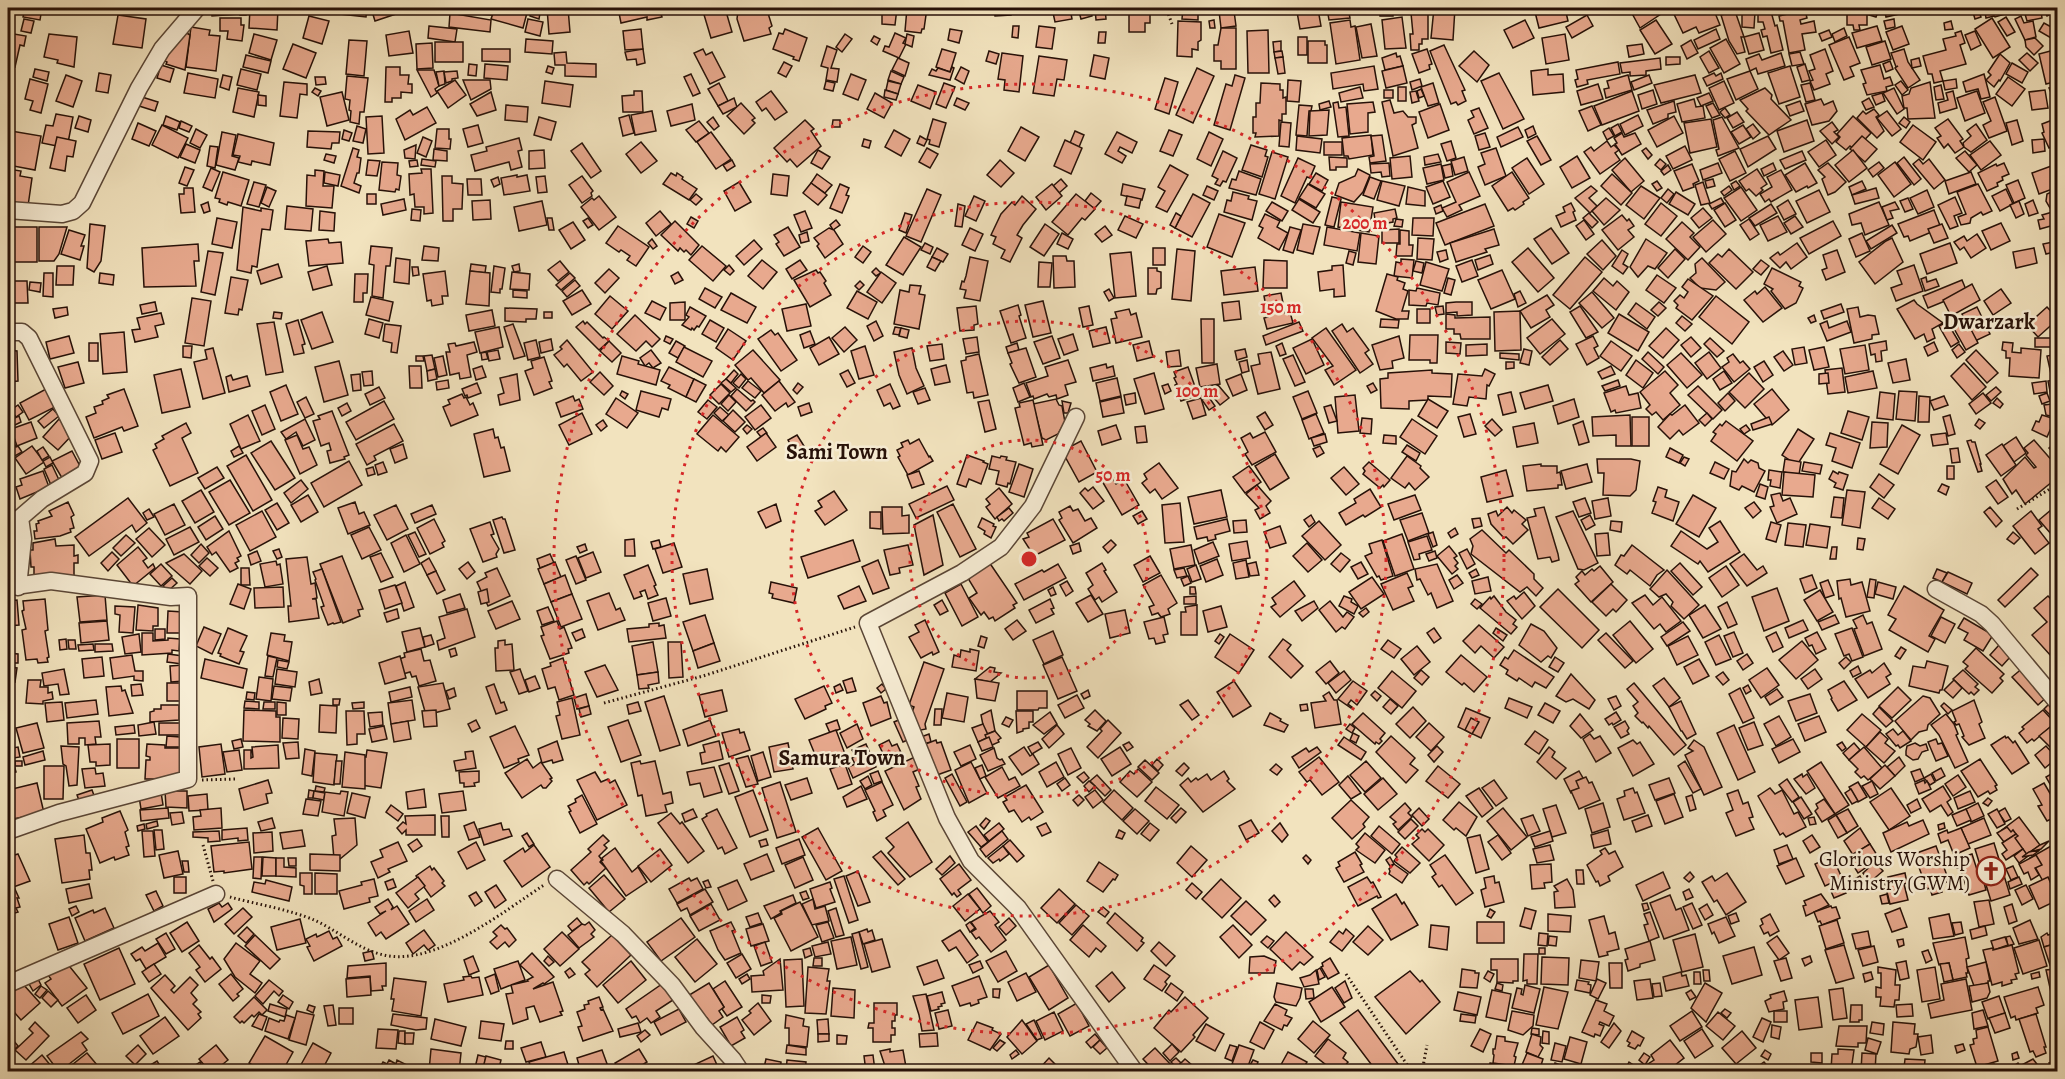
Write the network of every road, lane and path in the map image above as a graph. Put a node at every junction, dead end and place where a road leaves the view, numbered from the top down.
1 (196, 8) edge
2 (1169, 8) edge
3 (1172, 24) dead end
4 (8, 210) edge
5 (8, 332) edge
6 (1076, 417) dead end
7 (2058, 484) edge
8 (2016, 509) dead end
9 (13, 587) edge
10 (1936, 589) dead end
11 (867, 623) junction
12 (2058, 702) edge
13 (604, 703) dead end
14 (188, 779) junction
15 (235, 779) dead end
16 (8, 831) edge
17 (203, 845) dead end
18 (557, 879) joint
19 (216, 894) junction
20 (1346, 975) dead end
21 (8, 984) edge
22 (1427, 1045) dead end
23 (741, 1071) edge
24 (1136, 1071) edge
25 (1412, 1071) edge
26 (1422, 1071) edge

1 - 4 street
2 - 3 path
5 - 9 street
6 - 11 street
7 - 8 path
9 - 14 street
10 - 12 street
11 - 13 path
11 - 24 street
14 - 15 path
14 - 16 street
17 - 19 path
18 - 19 path
18 - 23 street
19 - 21 street
20 - 25 path
22 - 26 path

